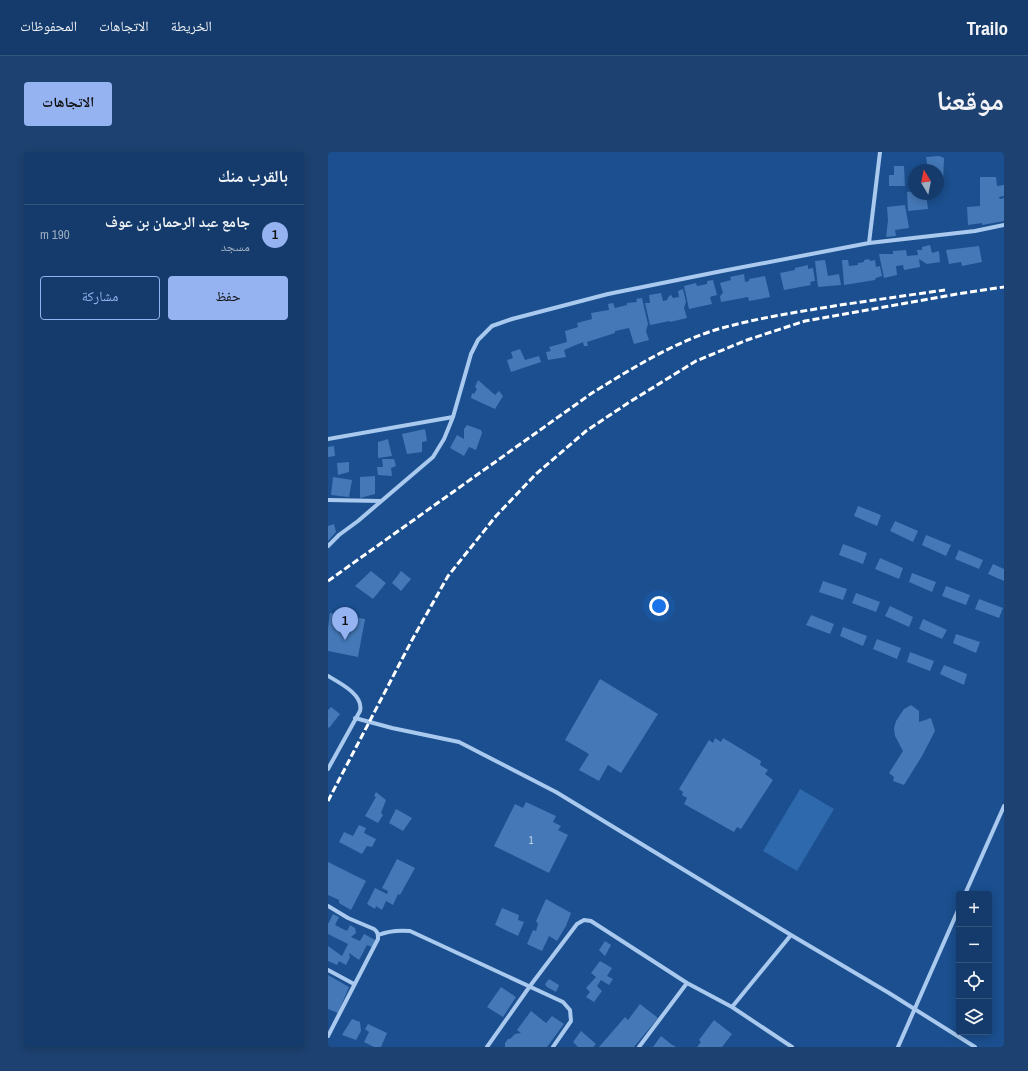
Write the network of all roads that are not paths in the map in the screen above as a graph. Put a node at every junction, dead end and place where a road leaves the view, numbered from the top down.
1 (880, 152) edge
2 (1004, 225) edge
3 (869, 243) junction
4 (453, 417) junction
5 (328, 439) edge
6 (328, 500) edge
7 (381, 501) junction
8 (328, 546) edge
9 (328, 676) edge
10 (355, 718) junction
11 (328, 769) edge
12 (1004, 806) edge
13 (967, 891) edge
14 (328, 906) edge
15 (956, 915) edge
16 (378, 935) junction
17 (791, 935) junction
18 (328, 970) edge
19 (688, 983) junction
20 (354, 984) junction
21 (530, 986) junction
22 (732, 1007) junction
23 (914, 1010) junction
24 (328, 1036) edge
25 (487, 1047) edge
26 (553, 1047) edge
27 (639, 1047) edge
28 (792, 1047) edge
29 (898, 1047) edge
30 (975, 1047) edge

1 - 3 street
2 - 3 street
3 - 4 street
4 - 5 street
4 - 7 street
6 - 7 street
7 - 8 street
9 - 10 street
10 - 11 street
10 - 17 street
12 - 13 street
14 - 16 street
15 - 23 street
16 - 20 street
16 - 21 street
17 - 22 street
17 - 23 street
18 - 20 street
19 - 21 street
19 - 22 street
19 - 27 street
20 - 24 street
21 - 25 street
21 - 26 street
22 - 28 street
23 - 29 street
23 - 30 street

